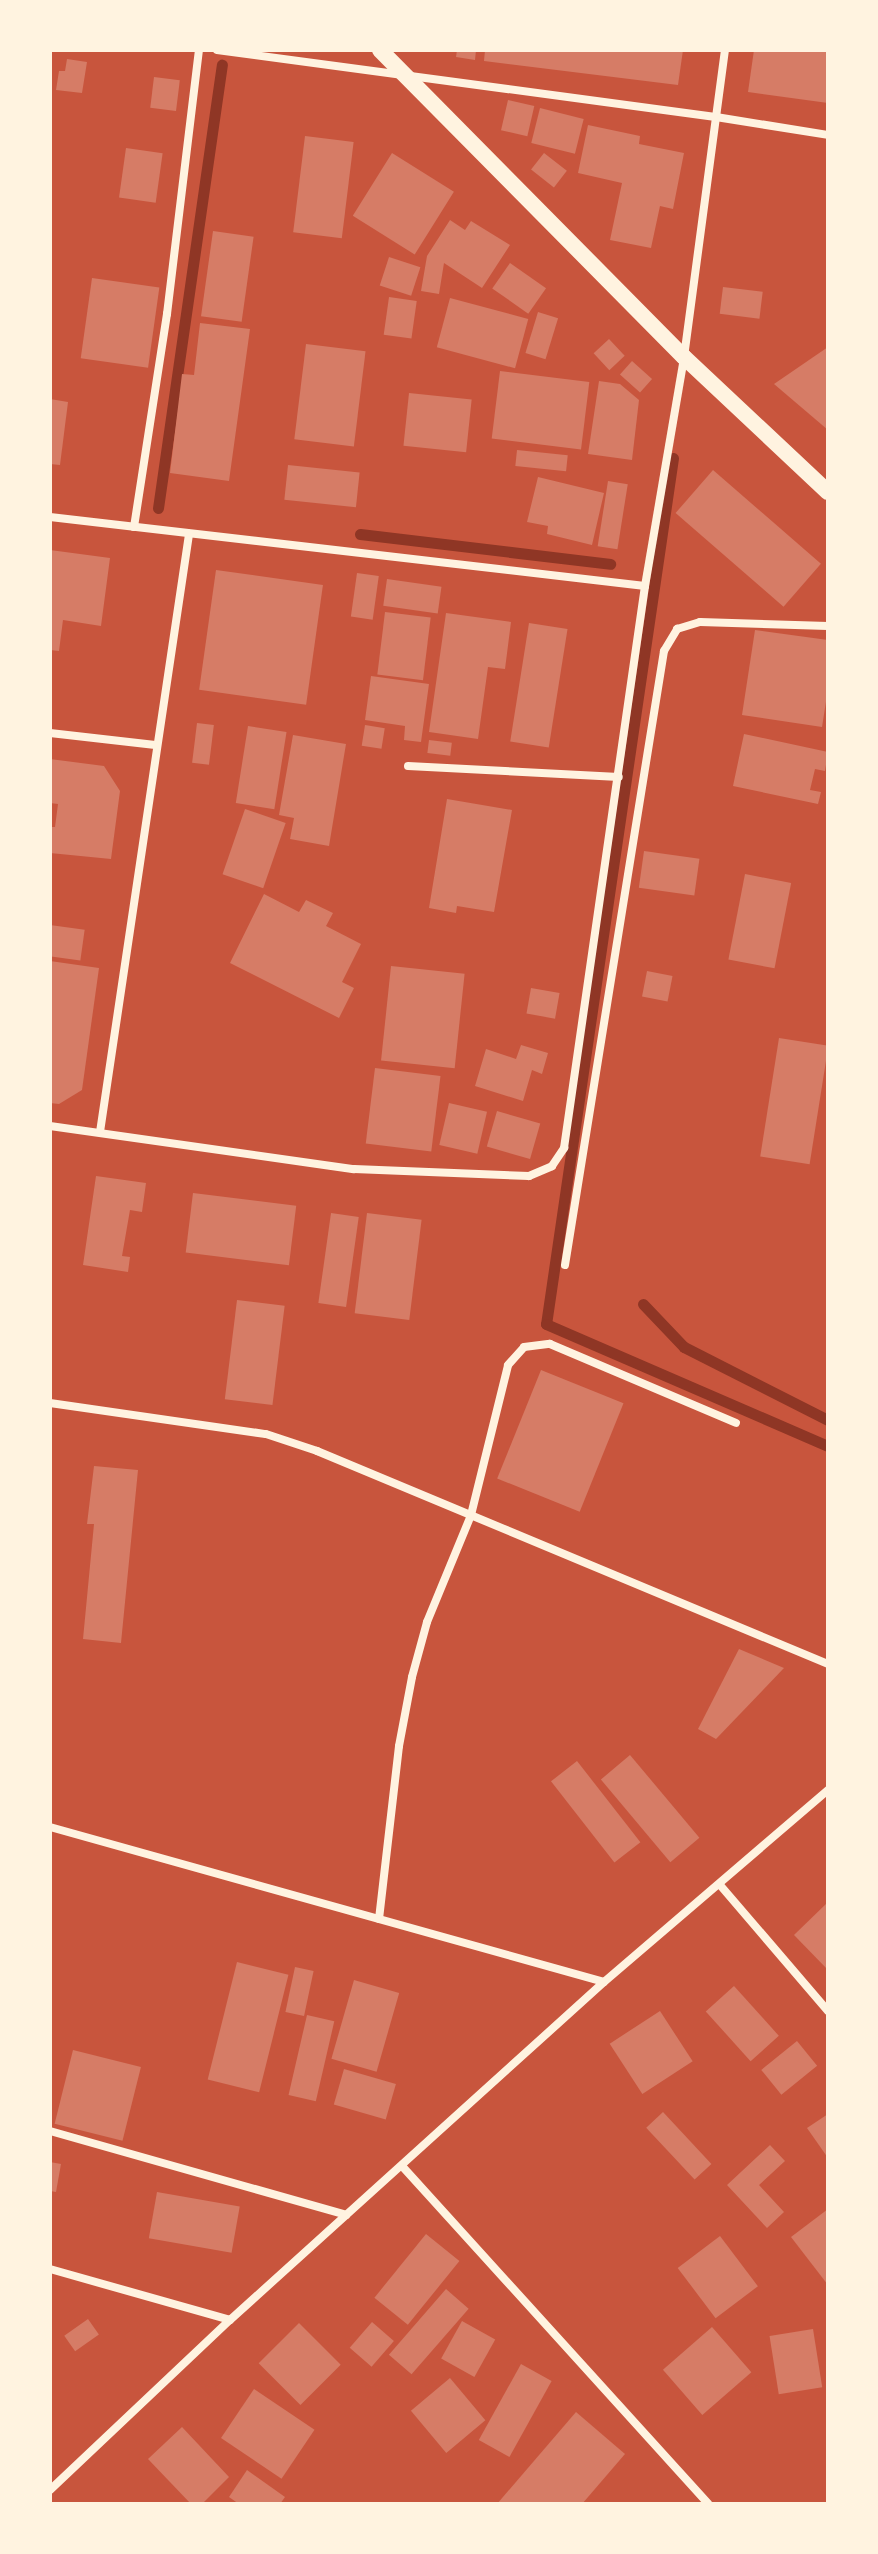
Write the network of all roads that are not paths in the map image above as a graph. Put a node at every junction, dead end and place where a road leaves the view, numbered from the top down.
1 (199, 50) edge
2 (217, 50) edge
3 (380, 50) edge
4 (725, 50) edge
5 (407, 75) junction
6 (716, 117) junction
7 (828, 135) edge
8 (684, 357) junction
9 (828, 492) edge
10 (50, 517) edge
11 (134, 527) junction
12 (189, 534) junction
13 (645, 586) junction
14 (828, 626) edge
15 (50, 733) edge
16 (155, 745) junction
17 (408, 766) dead end
18 (619, 777) junction
19 (50, 1126) edge
20 (100, 1132) junction
21 (565, 1265) dead end
22 (50, 1403) edge
23 (736, 1423) dead end
24 (471, 1515) junction
25 (828, 1664) edge
26 (828, 1790) edge
27 (50, 1827) edge
28 (720, 1885) junction
29 (379, 1919) junction
30 (604, 1982) junction
31 (828, 2011) edge
32 (50, 2131) edge
33 (402, 2166) junction
34 (346, 2215) junction
35 (50, 2269) edge
36 (230, 2320) junction
37 (50, 2490) edge
38 (708, 2504) edge

1 - 11 street
2 - 5 street
3 - 5 main road
4 - 6 street
5 - 6 street
5 - 8 main road
6 - 7 street
6 - 8 street
8 - 9 main road
8 - 13 street
10 - 11 street
11 - 12 street
12 - 13 street
12 - 16 street
13 - 18 street
14 - 21 street
15 - 16 street
16 - 20 street
17 - 18 street
18 - 20 street
19 - 20 street
22 - 24 street
23 - 24 street
24 - 25 street
24 - 29 street
26 - 28 street
27 - 29 street
28 - 30 street
28 - 31 street
29 - 30 street
30 - 33 street
32 - 34 street
33 - 34 street
33 - 38 street
34 - 36 street
35 - 36 street
36 - 37 street

